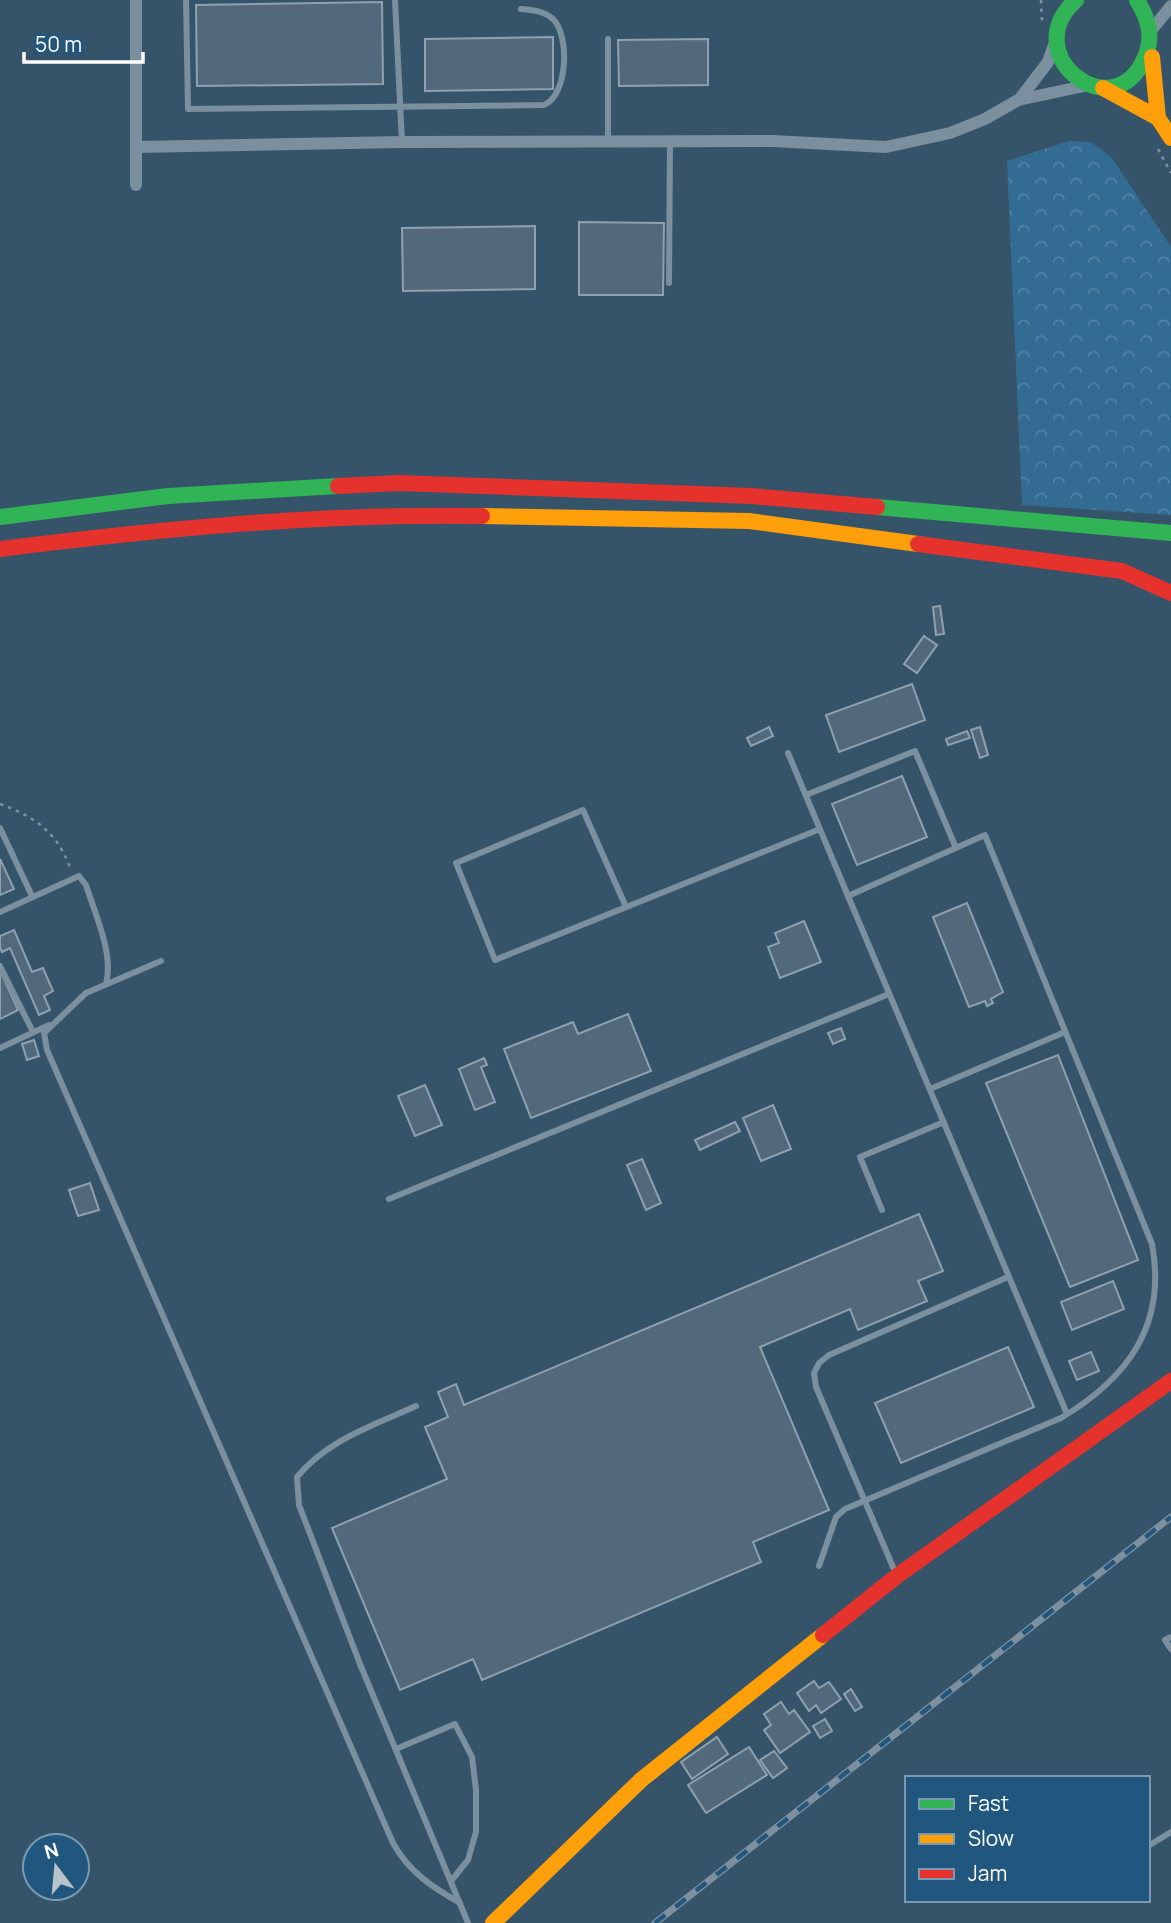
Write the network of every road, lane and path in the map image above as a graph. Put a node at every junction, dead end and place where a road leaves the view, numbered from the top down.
1 (136, 0) edge
2 (186, 0) edge
3 (396, 0) edge
4 (1076, 0) edge
5 (1137, 0) edge
6 (1171, 5) edge
7 (521, 9) dead end
8 (1154, 27) junction
9 (1056, 38) junction
10 (608, 39) dead end
11 (1152, 57) junction
12 (1096, 87) junction
13 (1018, 100) junction
14 (400, 106) junction
15 (1158, 118) junction
16 (1171, 138) edge
17 (402, 142) junction
18 (670, 142) junction
19 (608, 143) junction
20 (136, 147) junction
21 (136, 185) dead end
22 (670, 283) dead end
23 (0, 517) edge
24 (1171, 533) edge
25 (0, 549) edge
26 (1171, 593) edge
27 (788, 753) dead end
28 (806, 795) junction
29 (0, 804) edge
30 (0, 828) edge
31 (820, 829) junction
32 (956, 848) junction
33 (73, 878) junction
34 (32, 896) junction
35 (848, 896) junction
36 (626, 907) junction
37 (0, 912) edge
38 (161, 961) dead end
39 (0, 966) edge
40 (106, 984) junction
41 (890, 994) junction
42 (53, 1022) junction
43 (33, 1032) junction
44 (1065, 1032) junction
45 (0, 1048) edge
46 (930, 1090) junction
47 (944, 1122) junction
48 (389, 1199) dead end
49 (882, 1210) dead end
50 (1008, 1277) junction
51 (1171, 1381) edge
52 (416, 1406) dead end
53 (1067, 1414) junction
54 (863, 1502) junction
55 (819, 1566) dead end
56 (897, 1576) junction
57 (1171, 1637) edge
58 (1171, 1649) edge
59 (396, 1749) junction
60 (1171, 1832) edge
61 (1150, 1845) edge
62 (451, 1881) junction
63 (460, 1903) junction
64 (468, 1923) edge
65 (493, 1923) edge

1 - 20 street
2 - 14 lane
3 - 14 lane
4 - 9 main road
5 - 8 main road
6 - 8 street
7 - 14 lane
8 - 11 main road
9 - 12 main road
9 - 13 street
10 - 19 lane
11 - 12 main road
11 - 15 main road
12 - 13 street
12 - 15 main road
13 - 18 street
14 - 17 lane
15 - 16 main road
17 - 19 street
17 - 20 street
18 - 19 street
18 - 22 lane
20 - 21 street
23 - 24 main road
25 - 26 main road
27 - 28 lane
28 - 31 lane
28 - 32 lane
29 - 33 path
30 - 34 lane
31 - 35 lane
31 - 36 lane
32 - 35 lane
32 - 44 lane
33 - 34 lane
33 - 40 lane
34 - 37 lane
35 - 41 lane
36 - 36 lane
38 - 40 lane
39 - 43 lane
40 - 42 lane
41 - 46 lane
41 - 48 lane
42 - 43 lane
42 - 63 lane
43 - 45 lane
44 - 46 lane
44 - 53 lane
46 - 47 lane
47 - 49 lane
47 - 50 lane
50 - 53 lane
50 - 54 lane
51 - 56 main road
52 - 59 lane
53 - 54 lane
54 - 55 lane
54 - 56 lane
56 - 65 main road
57 - 58 lane
59 - 62 lane
59 - 62 lane
60 - 61 lane
62 - 63 lane
63 - 64 lane

